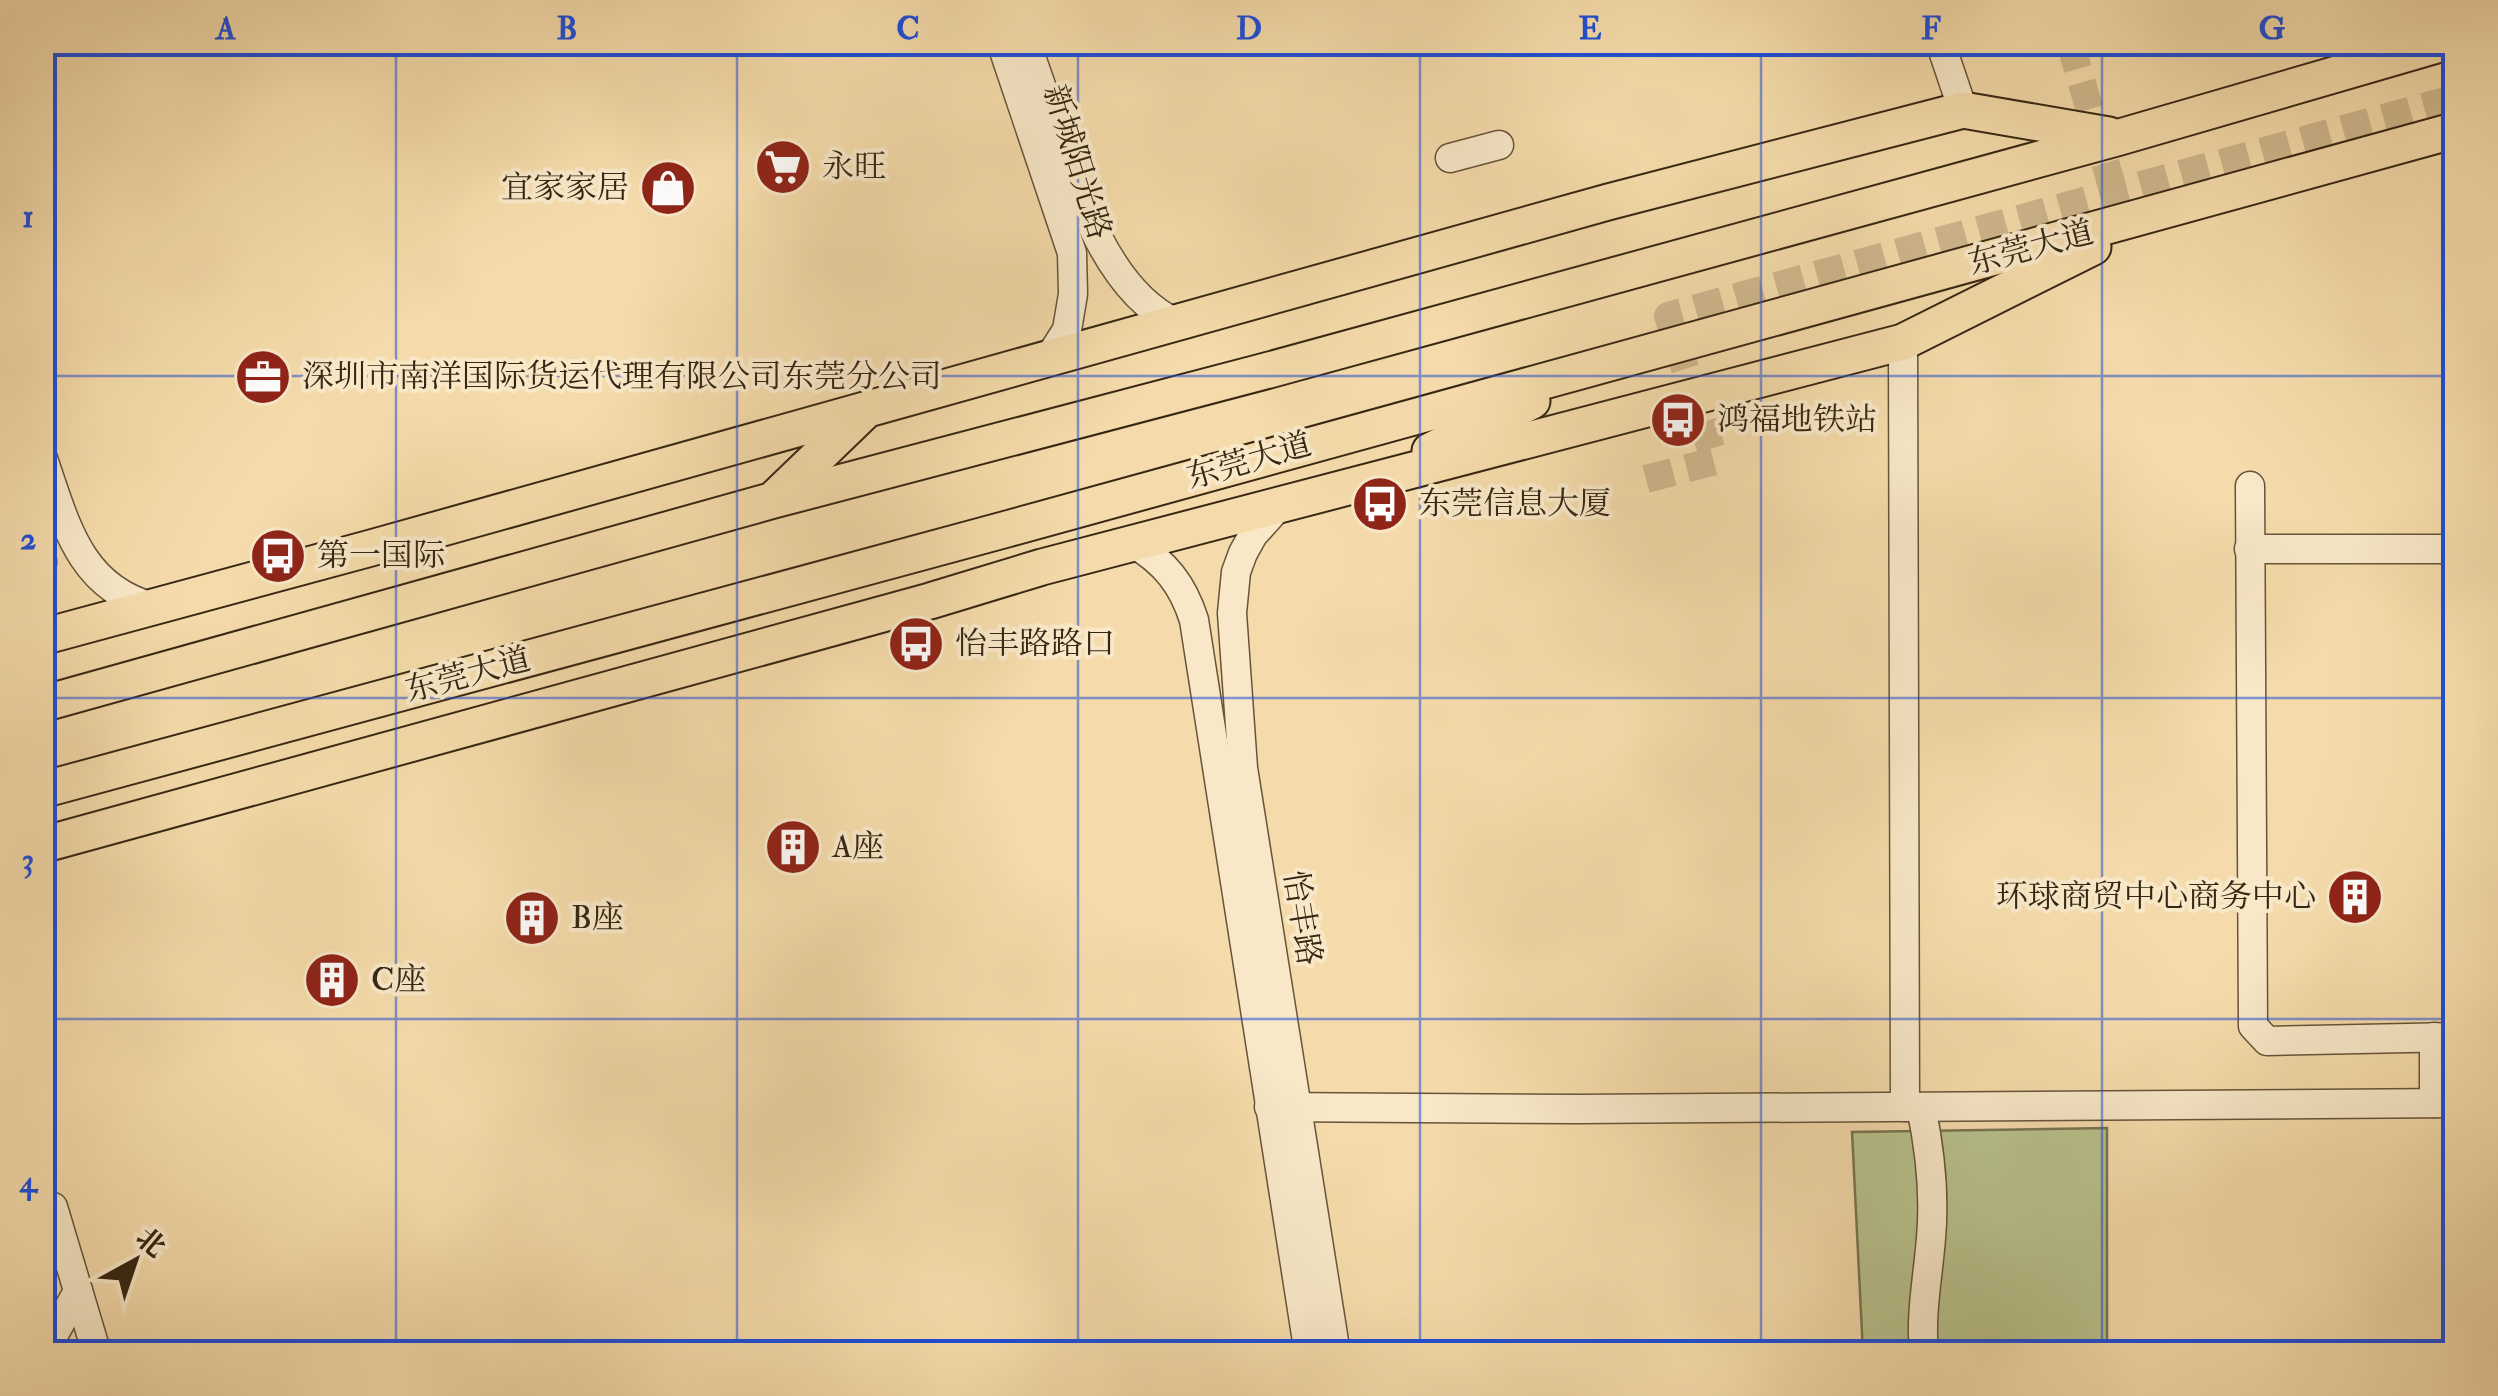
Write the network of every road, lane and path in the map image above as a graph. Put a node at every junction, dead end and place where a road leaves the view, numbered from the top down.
1 (1000, 42) edge
2 (1025, 42) edge
3 (1940, 42) edge
4 (2439, 44) edge
5 (1962, 110) junction
6 (2448, 134) edge
7 (2120, 136) junction
8 (1498, 145) dead end
9 (1450, 158) dead end
10 (2166, 211) junction
11 (1176, 323) junction
12 (1903, 342) junction
13 (1048, 358) junction
14 (1618, 360) junction
15 (866, 410) junction
16 (42, 456) edge
17 (1367, 483) junction
18 (2250, 486) dead end
19 (774, 500) junction
20 (1280, 505) junction
21 (1134, 544) junction
22 (2249, 549) junction
23 (2456, 549) edge
24 (153, 607) junction
25 (42, 637) edge
26 (42, 704) edge
27 (42, 790) edge
28 (42, 845) edge
29 (2445, 1037) edge
30 (2444, 1103) edge
31 (1283, 1107) junction
32 (1913, 1107) junction
33 (42, 1210) edge
34 (78, 1291) junction
35 (43, 1354) edge
36 (96, 1354) edge
37 (1309, 1354) edge
38 (1336, 1354) edge
39 (1924, 1354) edge

1 - 13 street, 新城阳光路
2 - 11 street, 新城阳光路
3 - 5 street
4 - 7 main road
5 - 7 main road
5 - 11 main road
6 - 10 main road, 东莞大道
7 - 19 main road
8 - 9 street
10 - 12 main road
10 - 14 main road, 东莞大道
11 - 13 main road
12 - 17 main road
12 - 32 street
13 - 15 main road
14 - 17 main road
14 - 27 main road, 东莞大道
15 - 19 main road
15 - 24 main road
16 - 24 street
17 - 20 main road
18 - 22 street
19 - 26 main road
20 - 21 main road
20 - 31 street, 怡丰路
21 - 28 main road
21 - 31 street, 怡丰路
22 - 23 street
22 - 29 street
24 - 25 main road
29 - 30 street
30 - 32 street
31 - 32 street
31 - 37 street, 怡丰路
31 - 38 street, 怡丰路
32 - 39 street
33 - 34 street
34 - 35 street
34 - 36 street

